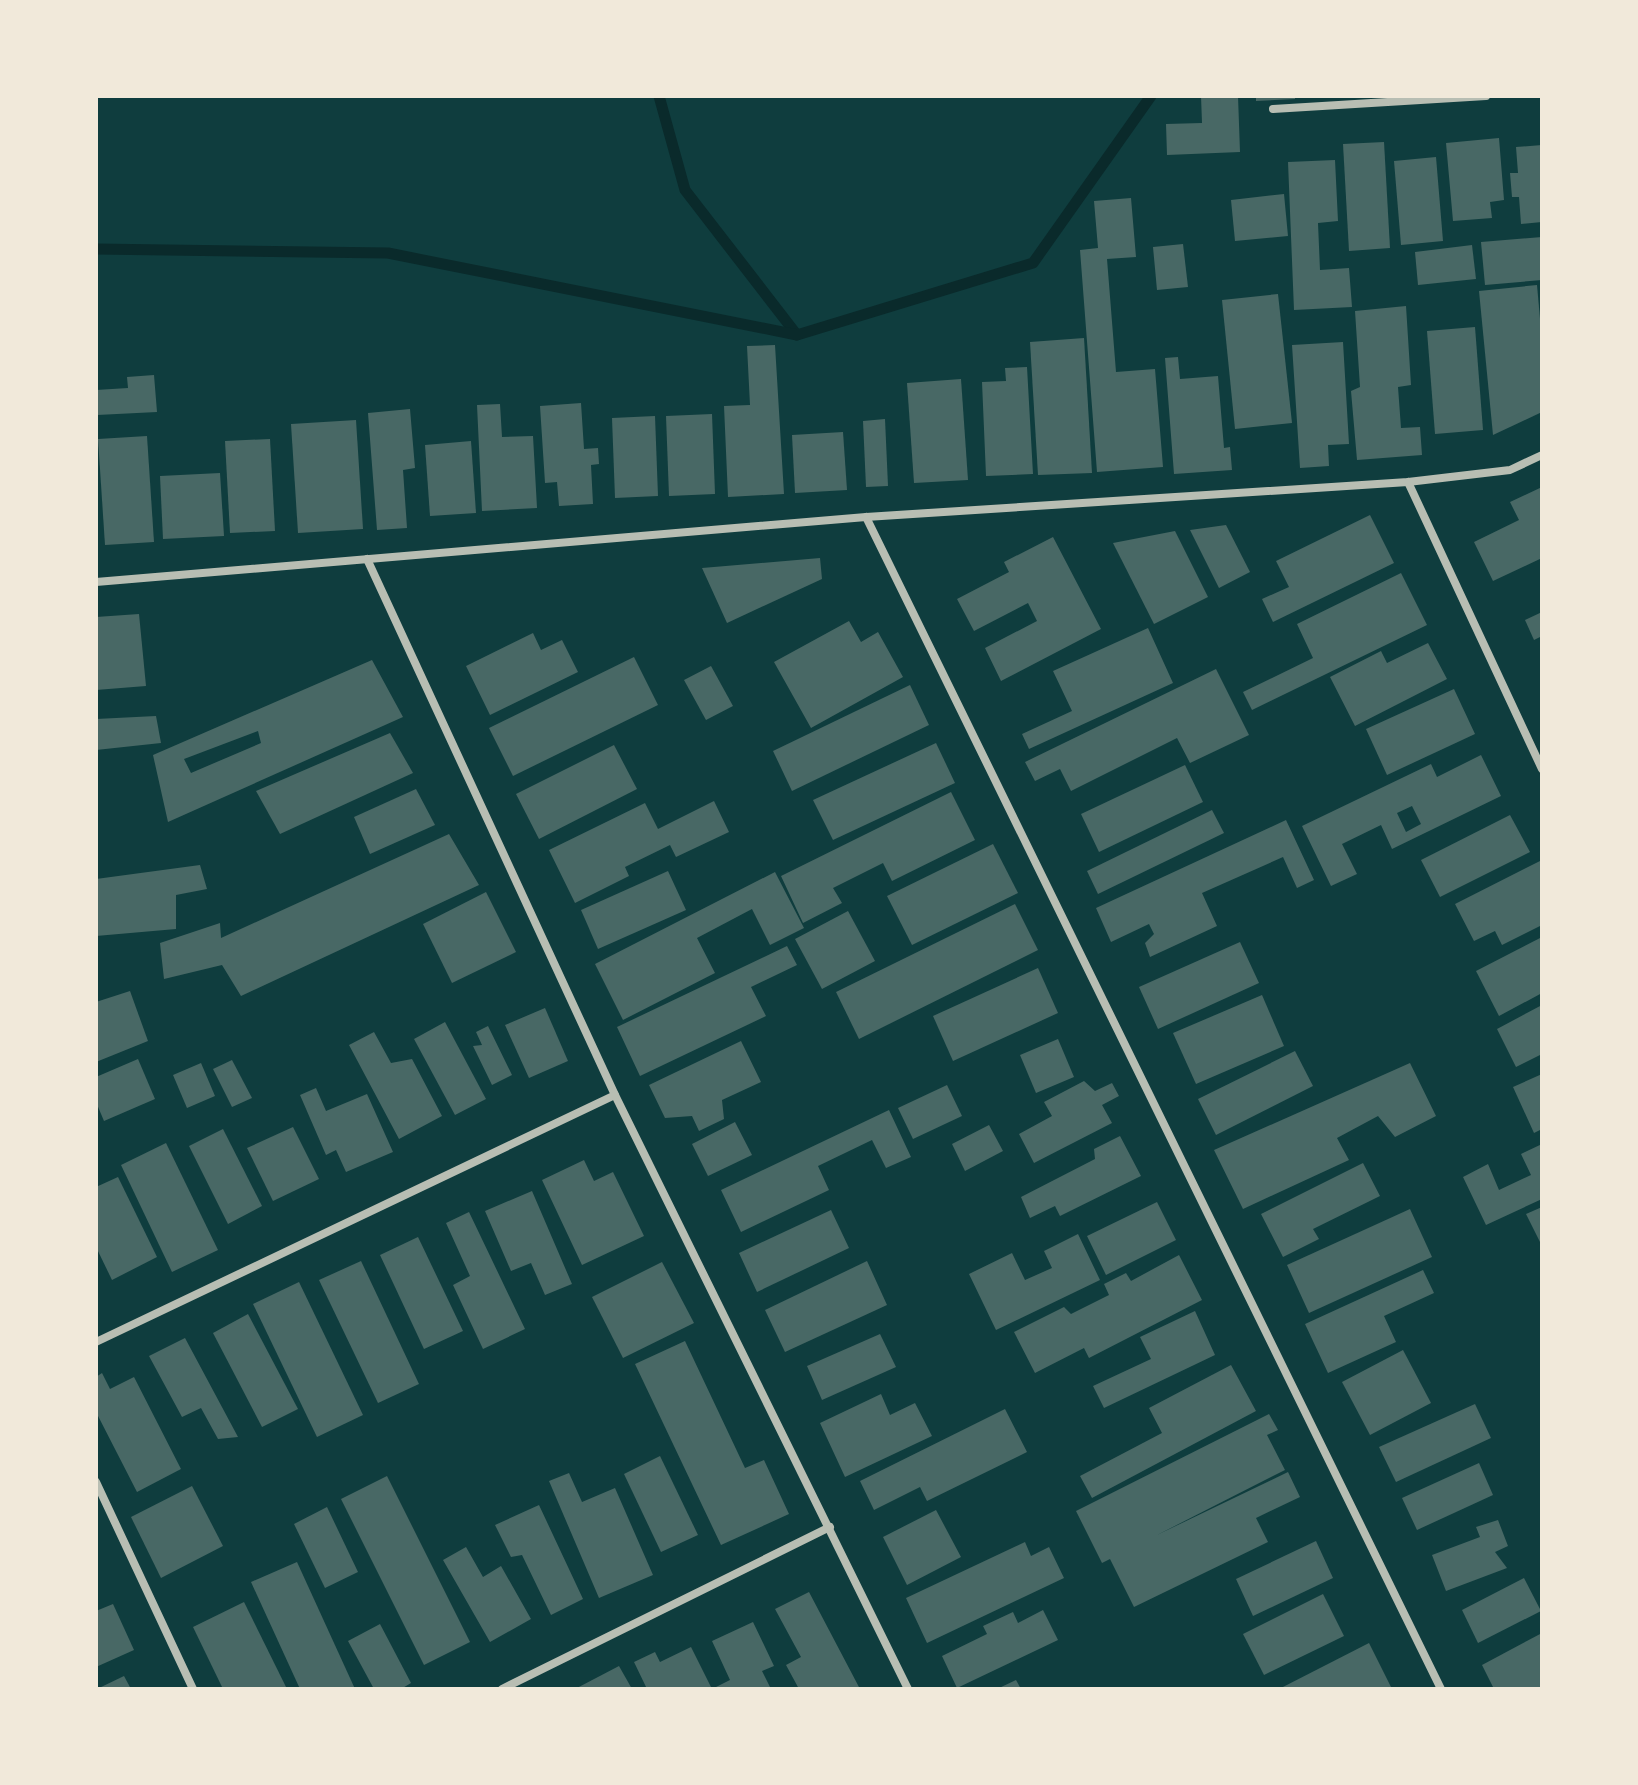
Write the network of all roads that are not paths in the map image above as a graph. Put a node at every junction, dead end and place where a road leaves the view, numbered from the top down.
1 (1486, 96) edge
2 (1399, 98) edge
3 (1273, 109) dead end
4 (1542, 455) edge
5 (1408, 482) junction
6 (866, 517) junction
7 (367, 559) junction
8 (96, 582) edge
9 (1542, 769) edge
10 (615, 1095) junction
11 (96, 1342) edge
12 (96, 1482) edge
13 (830, 1527) junction
14 (193, 1689) edge
15 (502, 1689) edge
16 (908, 1689) edge
17 (1441, 1689) edge

1 - 2 street
2 - 3 street
4 - 5 street
5 - 6 street
5 - 9 street
6 - 7 street
6 - 17 street
7 - 8 street
7 - 10 street
10 - 11 street
10 - 13 street
12 - 14 street
13 - 15 street
13 - 16 street

